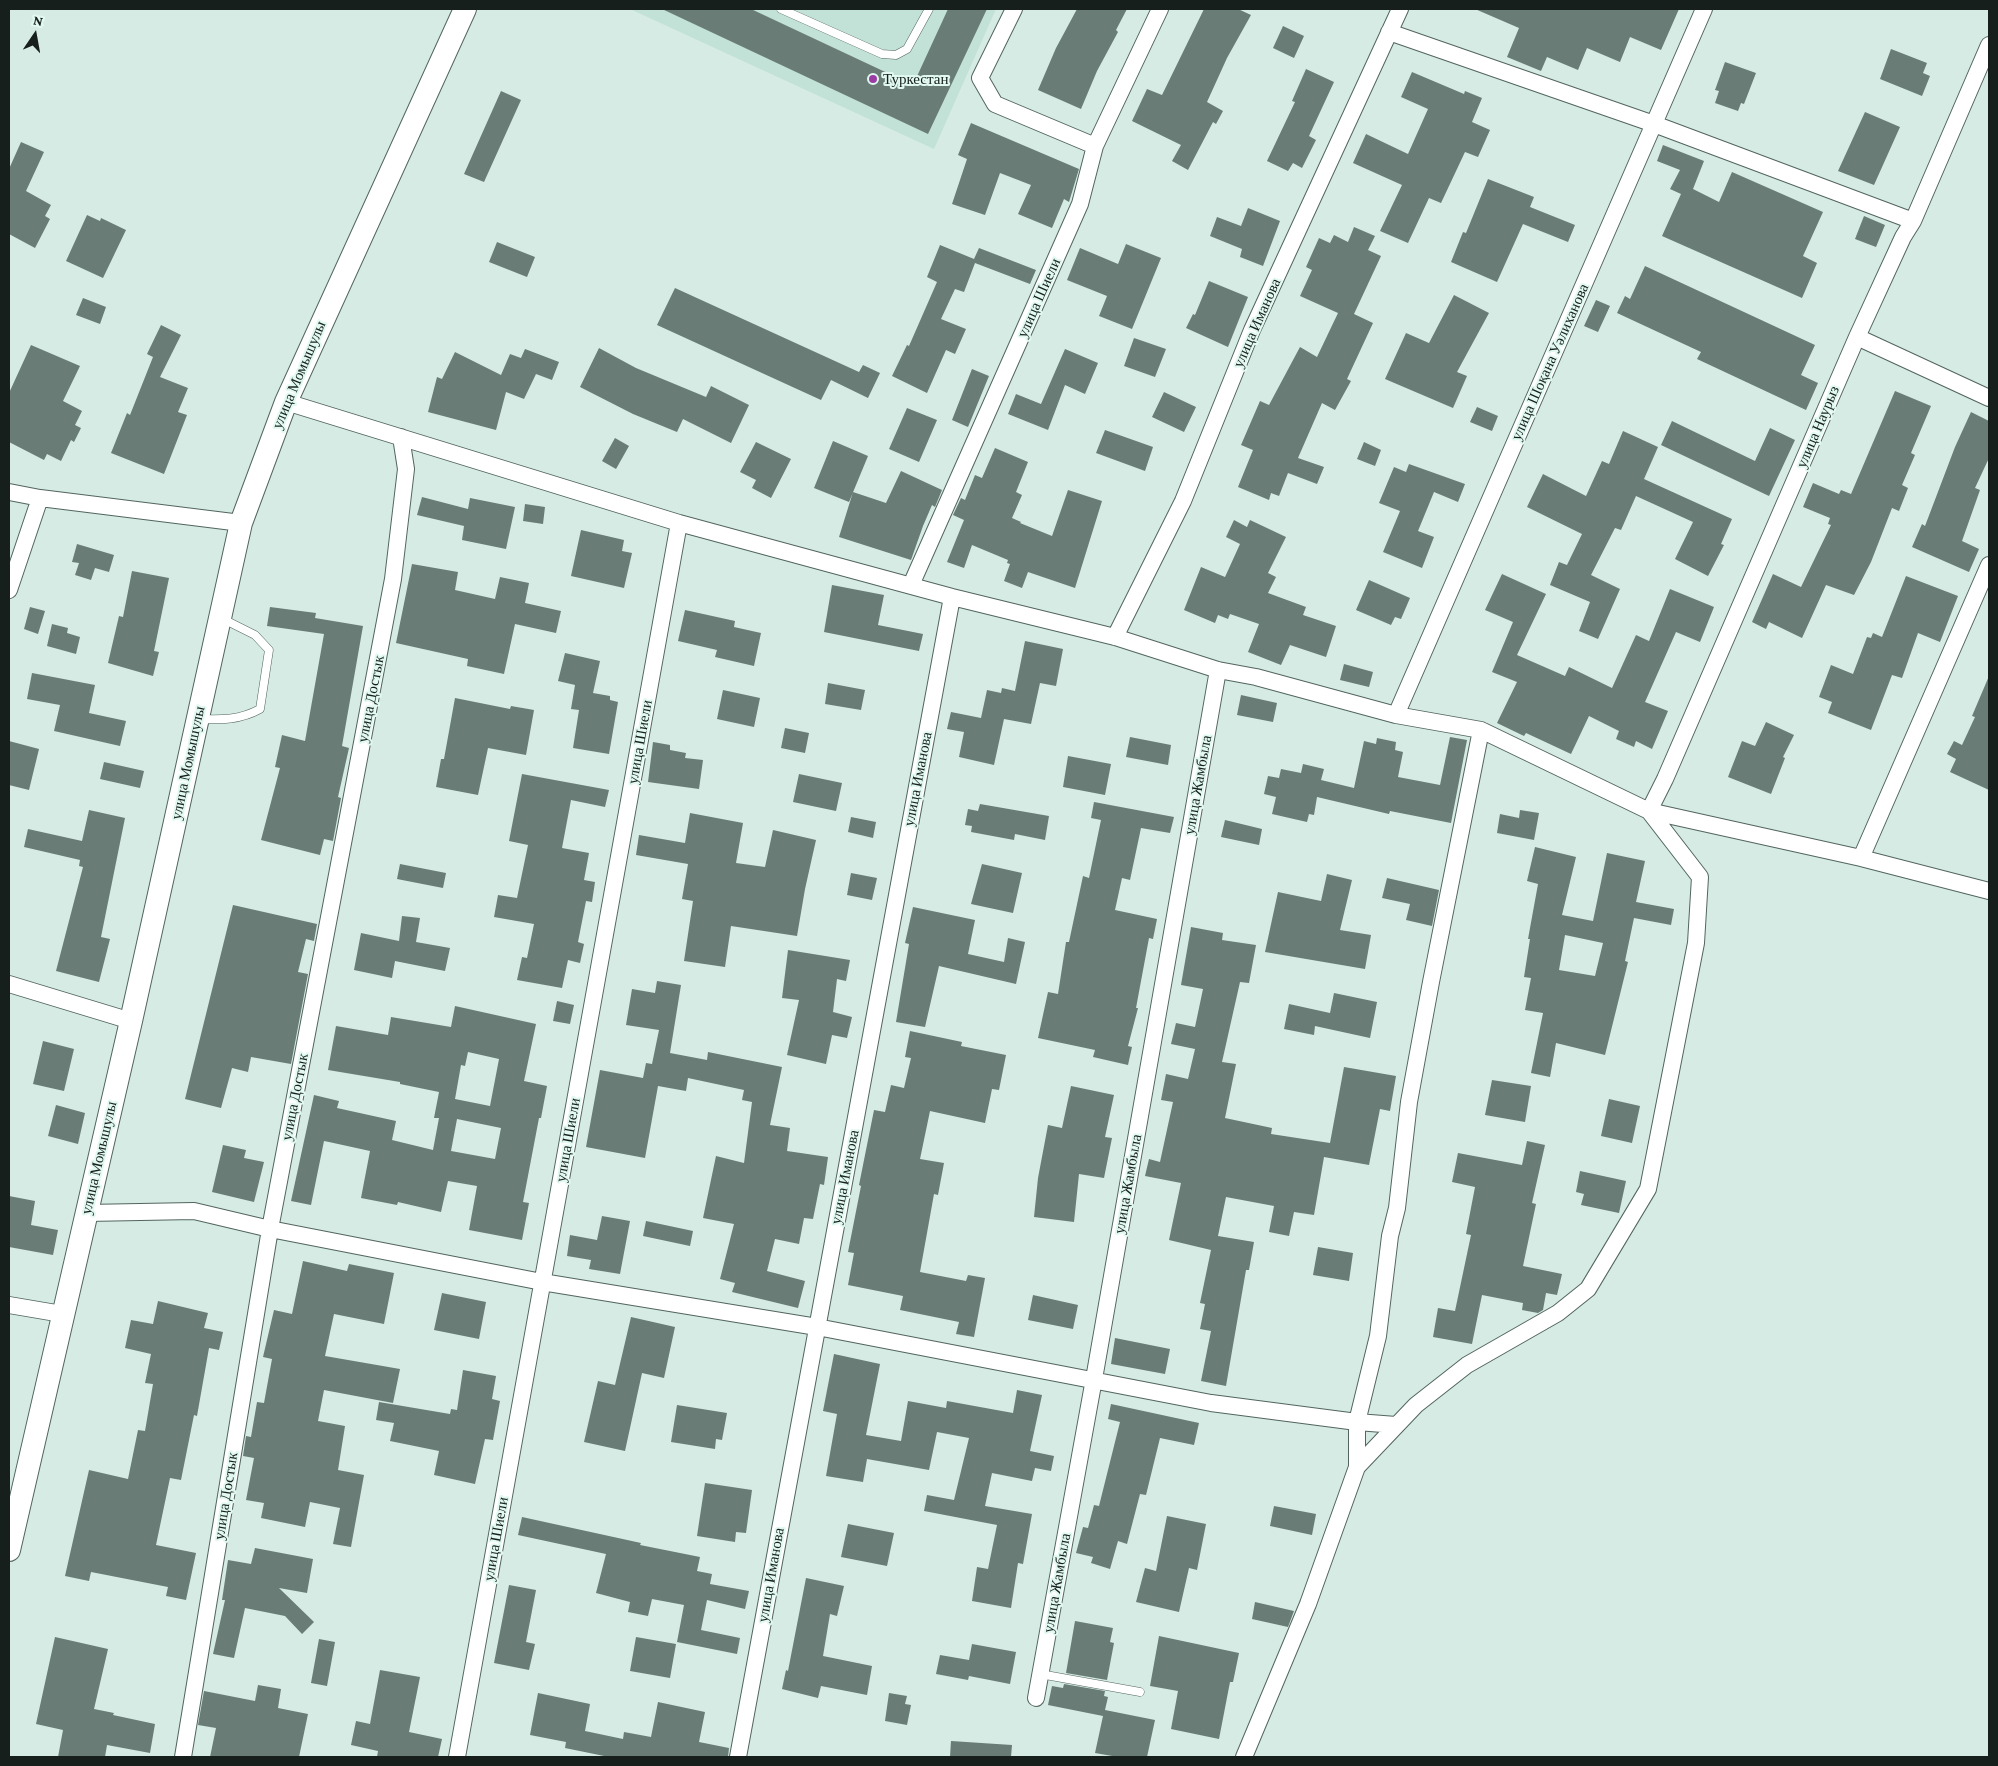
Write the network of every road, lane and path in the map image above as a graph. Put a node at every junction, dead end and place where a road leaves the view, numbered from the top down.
1 (465, 9) edge
2 (781, 9) edge
3 (929, 9) edge
4 (1014, 9) edge
5 (1160, 9) edge
6 (1400, 9) edge
7 (1704, 9) edge
8 (1389, 32) junction
9 (1989, 45) edge
10 (1654, 124) junction
11 (1095, 146) junction
12 (1913, 221) junction
13 (1857, 337) junction
14 (1989, 398) edge
15 (286, 402) junction
16 (401, 437) junction
17 (9, 492) edge
18 (40, 498) junction
19 (241, 523) junction
20 (679, 523) junction
21 (1989, 565) edge
22 (911, 585) junction
23 (9, 590) edge
24 (952, 597) junction
25 (219, 617) junction
26 (1116, 637) junction
27 (1218, 670) junction
28 (1396, 715) junction
29 (198, 719) junction
30 (1481, 730) junction
31 (1649, 811) junction
32 (1861, 858) junction
33 (1989, 891) edge
34 (9, 984) edge
35 (131, 1021) junction
36 (86, 1213) junction
37 (270, 1229) junction
38 (542, 1282) junction
39 (9, 1305) edge
40 (62, 1314) junction
41 (817, 1327) junction
42 (1094, 1379) junction
43 (1357, 1422) junction
44 (1396, 1425) junction
45 (1357, 1467) junction
46 (9, 1550) edge
47 (1040, 1674) junction
48 (1140, 1692) dead end
49 (1036, 1698) dead end
50 (183, 1757) edge
51 (457, 1757) edge
52 (738, 1757) edge
53 (1244, 1757) edge

1 - 15 street, улица Момышулы
2 - 3 lane
4 - 11 street
5 - 11 street, улица Шиели
6 - 8 street, улица Иманова
7 - 10 street, улица Шоқана Уәлиханова
8 - 10 street
8 - 26 street, улица Иманова
9 - 12 street, улица Наурыз
10 - 12 street
10 - 28 street, улица Шоқана Уәлиханова
11 - 22 street, улица Шиели
12 - 13 street, улица Наурыз
13 - 14 street
13 - 31 street, улица Наурыз
15 - 16 street
15 - 19 street, улица Момышулы
16 - 20 street
16 - 37 street, улица Достык
17 - 18 street
18 - 19 street
18 - 23 street
19 - 25 street, улица Момышулы
20 - 22 street
20 - 38 street, улица Шиели
21 - 32 street
22 - 24 street
24 - 26 street
24 - 41 street, улица Иманова
25 - 29 street, улица Момышулы
25 - 29 lane
26 - 27 street
27 - 28 street
27 - 42 street, улица Жамбыла
28 - 30 street
29 - 35 street, улица Момышулы
30 - 31 street
30 - 43 street
31 - 32 street
31 - 44 street
32 - 33 street
34 - 35 street
35 - 36 street, улица Момышулы
36 - 37 street
36 - 40 street, улица Момышулы
37 - 38 street
37 - 50 street, улица Достык
38 - 41 street
38 - 51 street, улица Шиели
39 - 40 street
40 - 46 street, улица Момышулы
41 - 42 street
41 - 52 street, улица Иманова
42 - 43 street
42 - 47 street, улица Жамбыла
43 - 44 street
43 - 45 street
44 - 45 street
45 - 53 street
47 - 48 lane
47 - 49 street, улица Жамбыла

